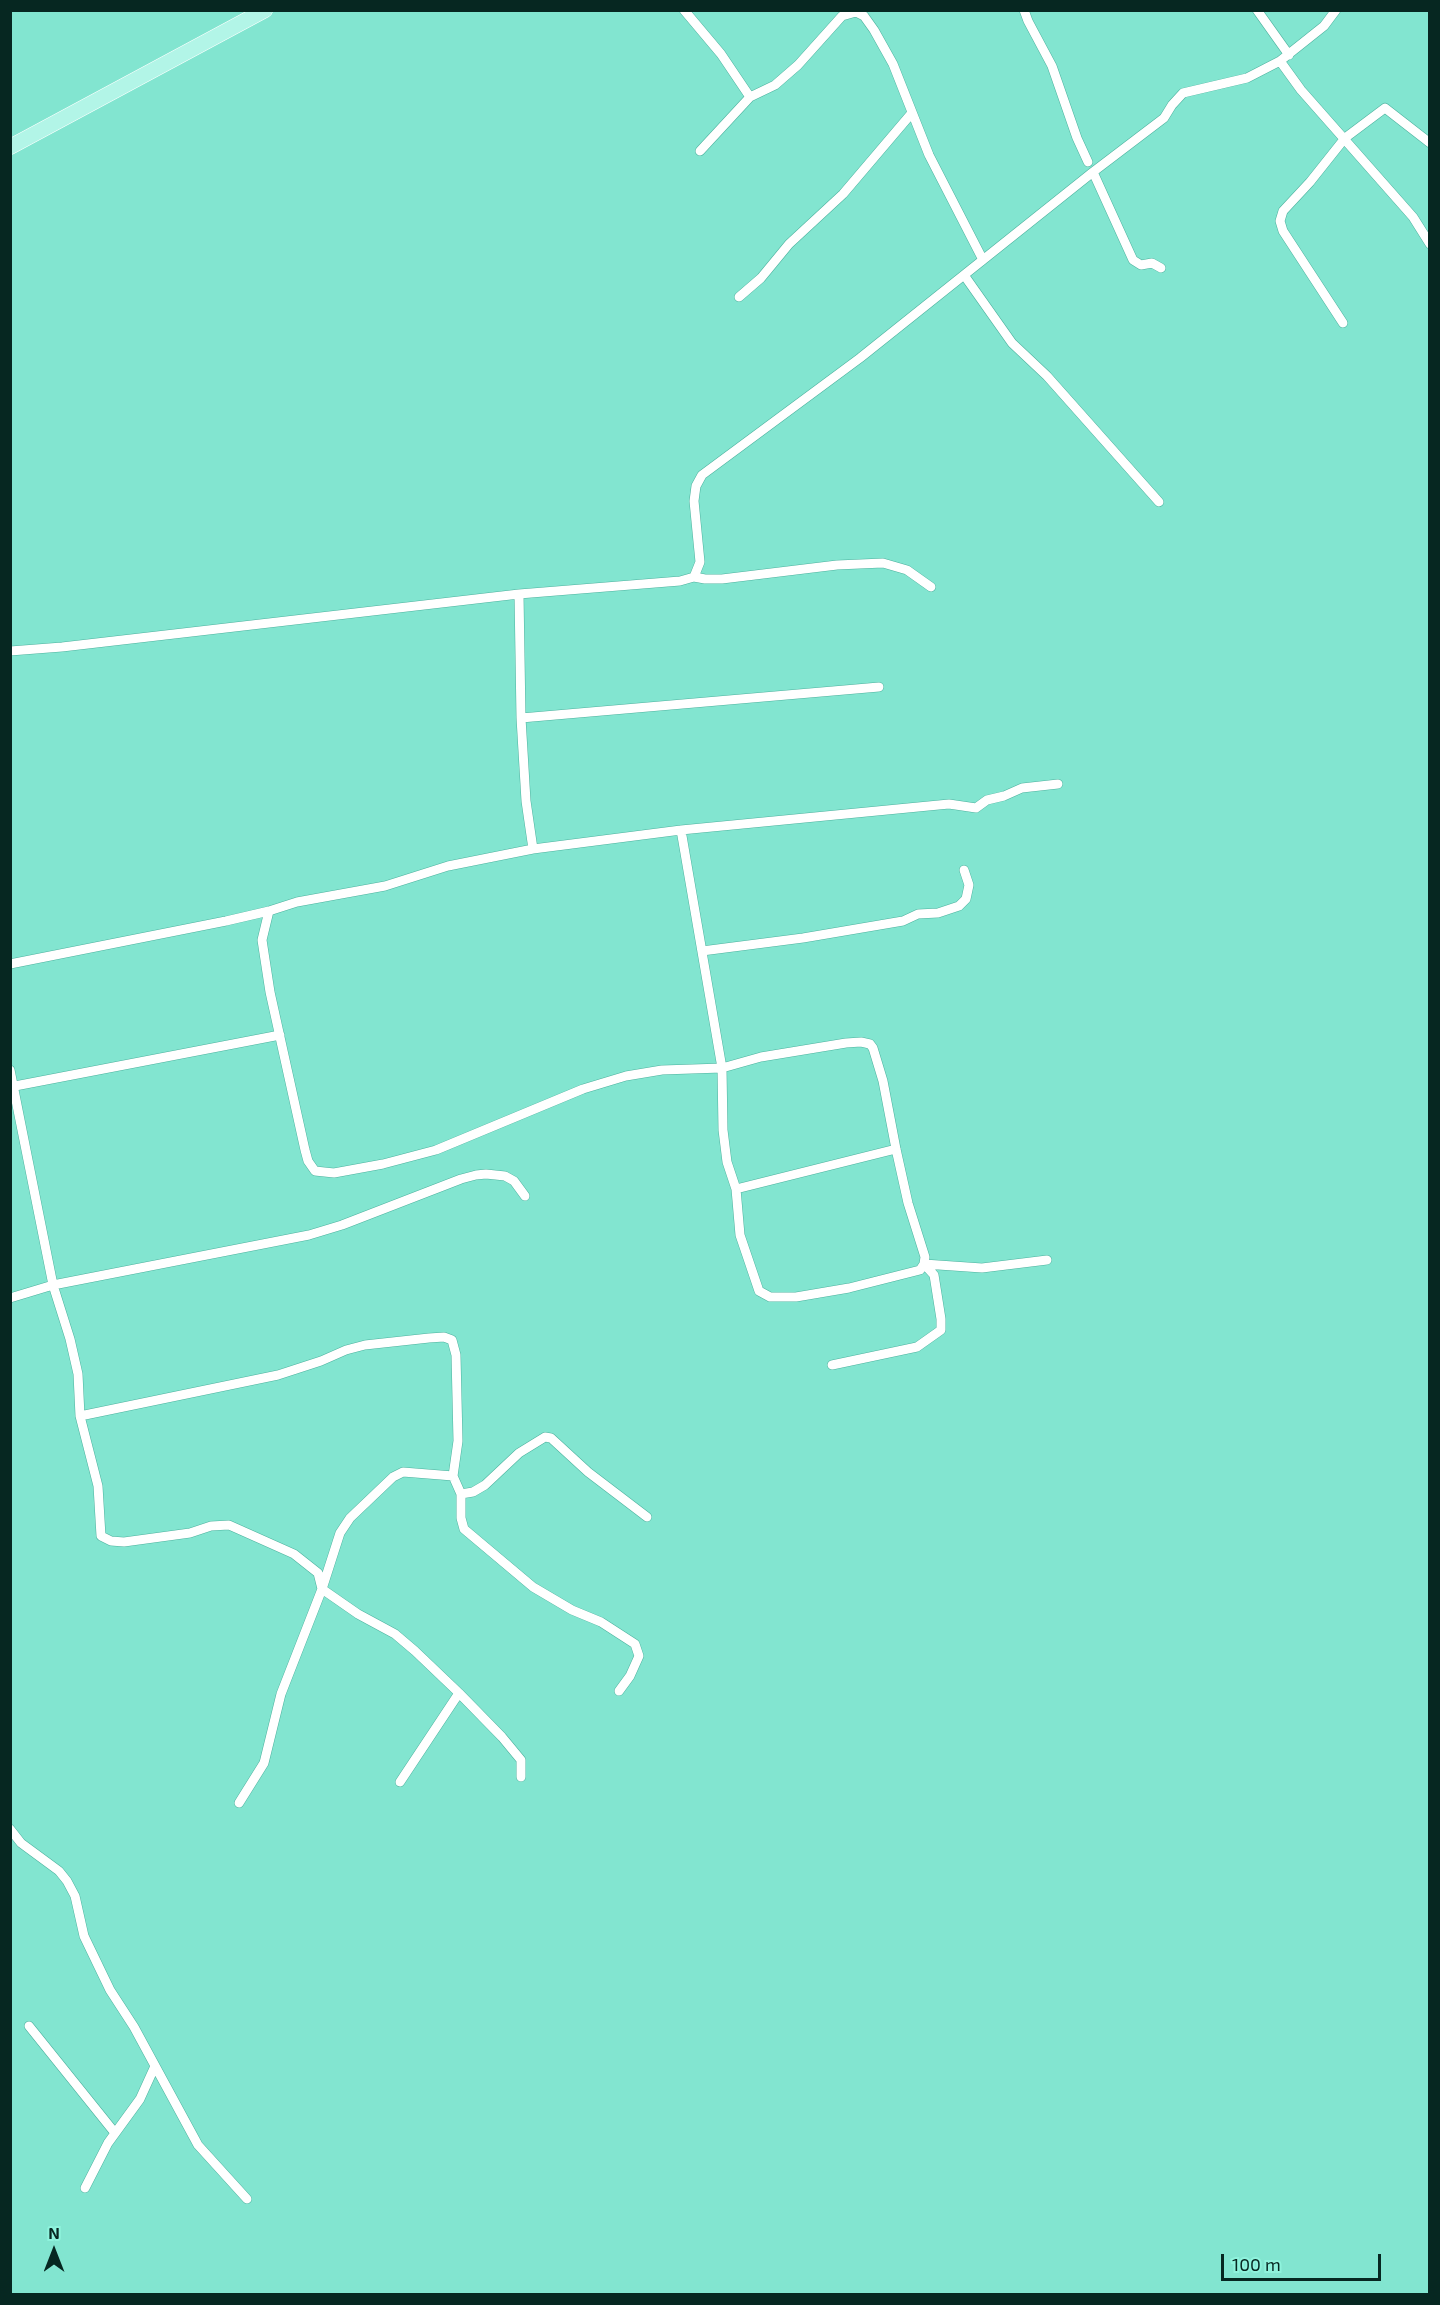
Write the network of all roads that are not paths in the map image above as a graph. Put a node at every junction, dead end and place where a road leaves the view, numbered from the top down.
1 (265, 10) edge
2 (684, 10) edge
3 (1024, 10) edge
4 (1257, 10) edge
5 (1336, 10) edge
6 (1289, 55) junction
7 (1280, 61) junction
8 (750, 98) junction
9 (911, 114) junction
10 (1345, 138) junction
11 (1430, 144) edge
12 (10, 147) edge
13 (699, 150) dead end
14 (1088, 162) dead end
15 (1093, 172) junction
16 (1430, 244) edge
17 (983, 260) junction
18 (1161, 268) dead end
19 (964, 275) junction
20 (739, 297) dead end
21 (1343, 323) dead end
22 (1159, 502) dead end
23 (694, 576) junction
24 (931, 587) dead end
25 (519, 594) junction
26 (10, 651) edge
27 (879, 687) dead end
28 (521, 718) junction
29 (1058, 783) dead end
30 (681, 830) junction
31 (533, 849) junction
32 (964, 870) dead end
33 (269, 912) junction
34 (702, 951) junction
35 (10, 964) edge
36 (280, 1035) junction
37 (722, 1068) junction
38 (10, 1070) edge
39 (15, 1086) junction
40 (896, 1149) junction
41 (736, 1189) junction
42 (525, 1196) dead end
43 (1047, 1260) dead end
44 (924, 1264) junction
45 (53, 1285) junction
46 (10, 1298) edge
47 (832, 1365) dead end
48 (80, 1416) junction
49 (453, 1476) junction
50 (461, 1494) junction
51 (647, 1516) dead end
52 (322, 1589) junction
53 (619, 1691) dead end
54 (459, 1693) junction
55 (521, 1778) dead end
56 (400, 1782) dead end
57 (239, 1803) dead end
58 (10, 1828) edge
59 (29, 2026) dead end
60 (155, 2066) junction
61 (115, 2133) junction
62 (85, 2188) dead end
63 (247, 2199) dead end

1 - 12 main road
2 - 8 street
3 - 14 street
4 - 6 street
5 - 6 street
6 - 7 street
7 - 10 street
7 - 15 street
8 - 9 street
8 - 13 street
9 - 17 street
9 - 20 street
10 - 11 street
10 - 16 street
10 - 21 street
15 - 17 street
15 - 18 street
17 - 19 street
19 - 22 street
19 - 23 street
23 - 24 street
23 - 25 street
25 - 26 street
25 - 28 street
27 - 28 street
28 - 31 street
29 - 30 street
30 - 31 street
30 - 34 street
31 - 33 street
32 - 34 street
33 - 35 street
33 - 36 street
34 - 37 street
36 - 37 street
36 - 39 street
37 - 40 street
37 - 41 street
38 - 39 street
39 - 45 street
40 - 41 street
40 - 44 street
41 - 44 street
42 - 45 street
43 - 44 street
44 - 47 street
45 - 46 street
45 - 48 street
48 - 49 street
48 - 52 street
49 - 50 street
49 - 52 street
50 - 51 street
50 - 53 street
52 - 54 street
52 - 57 street
54 - 55 street
54 - 56 street
58 - 60 street
59 - 61 street
60 - 61 street
60 - 63 street
61 - 62 street

